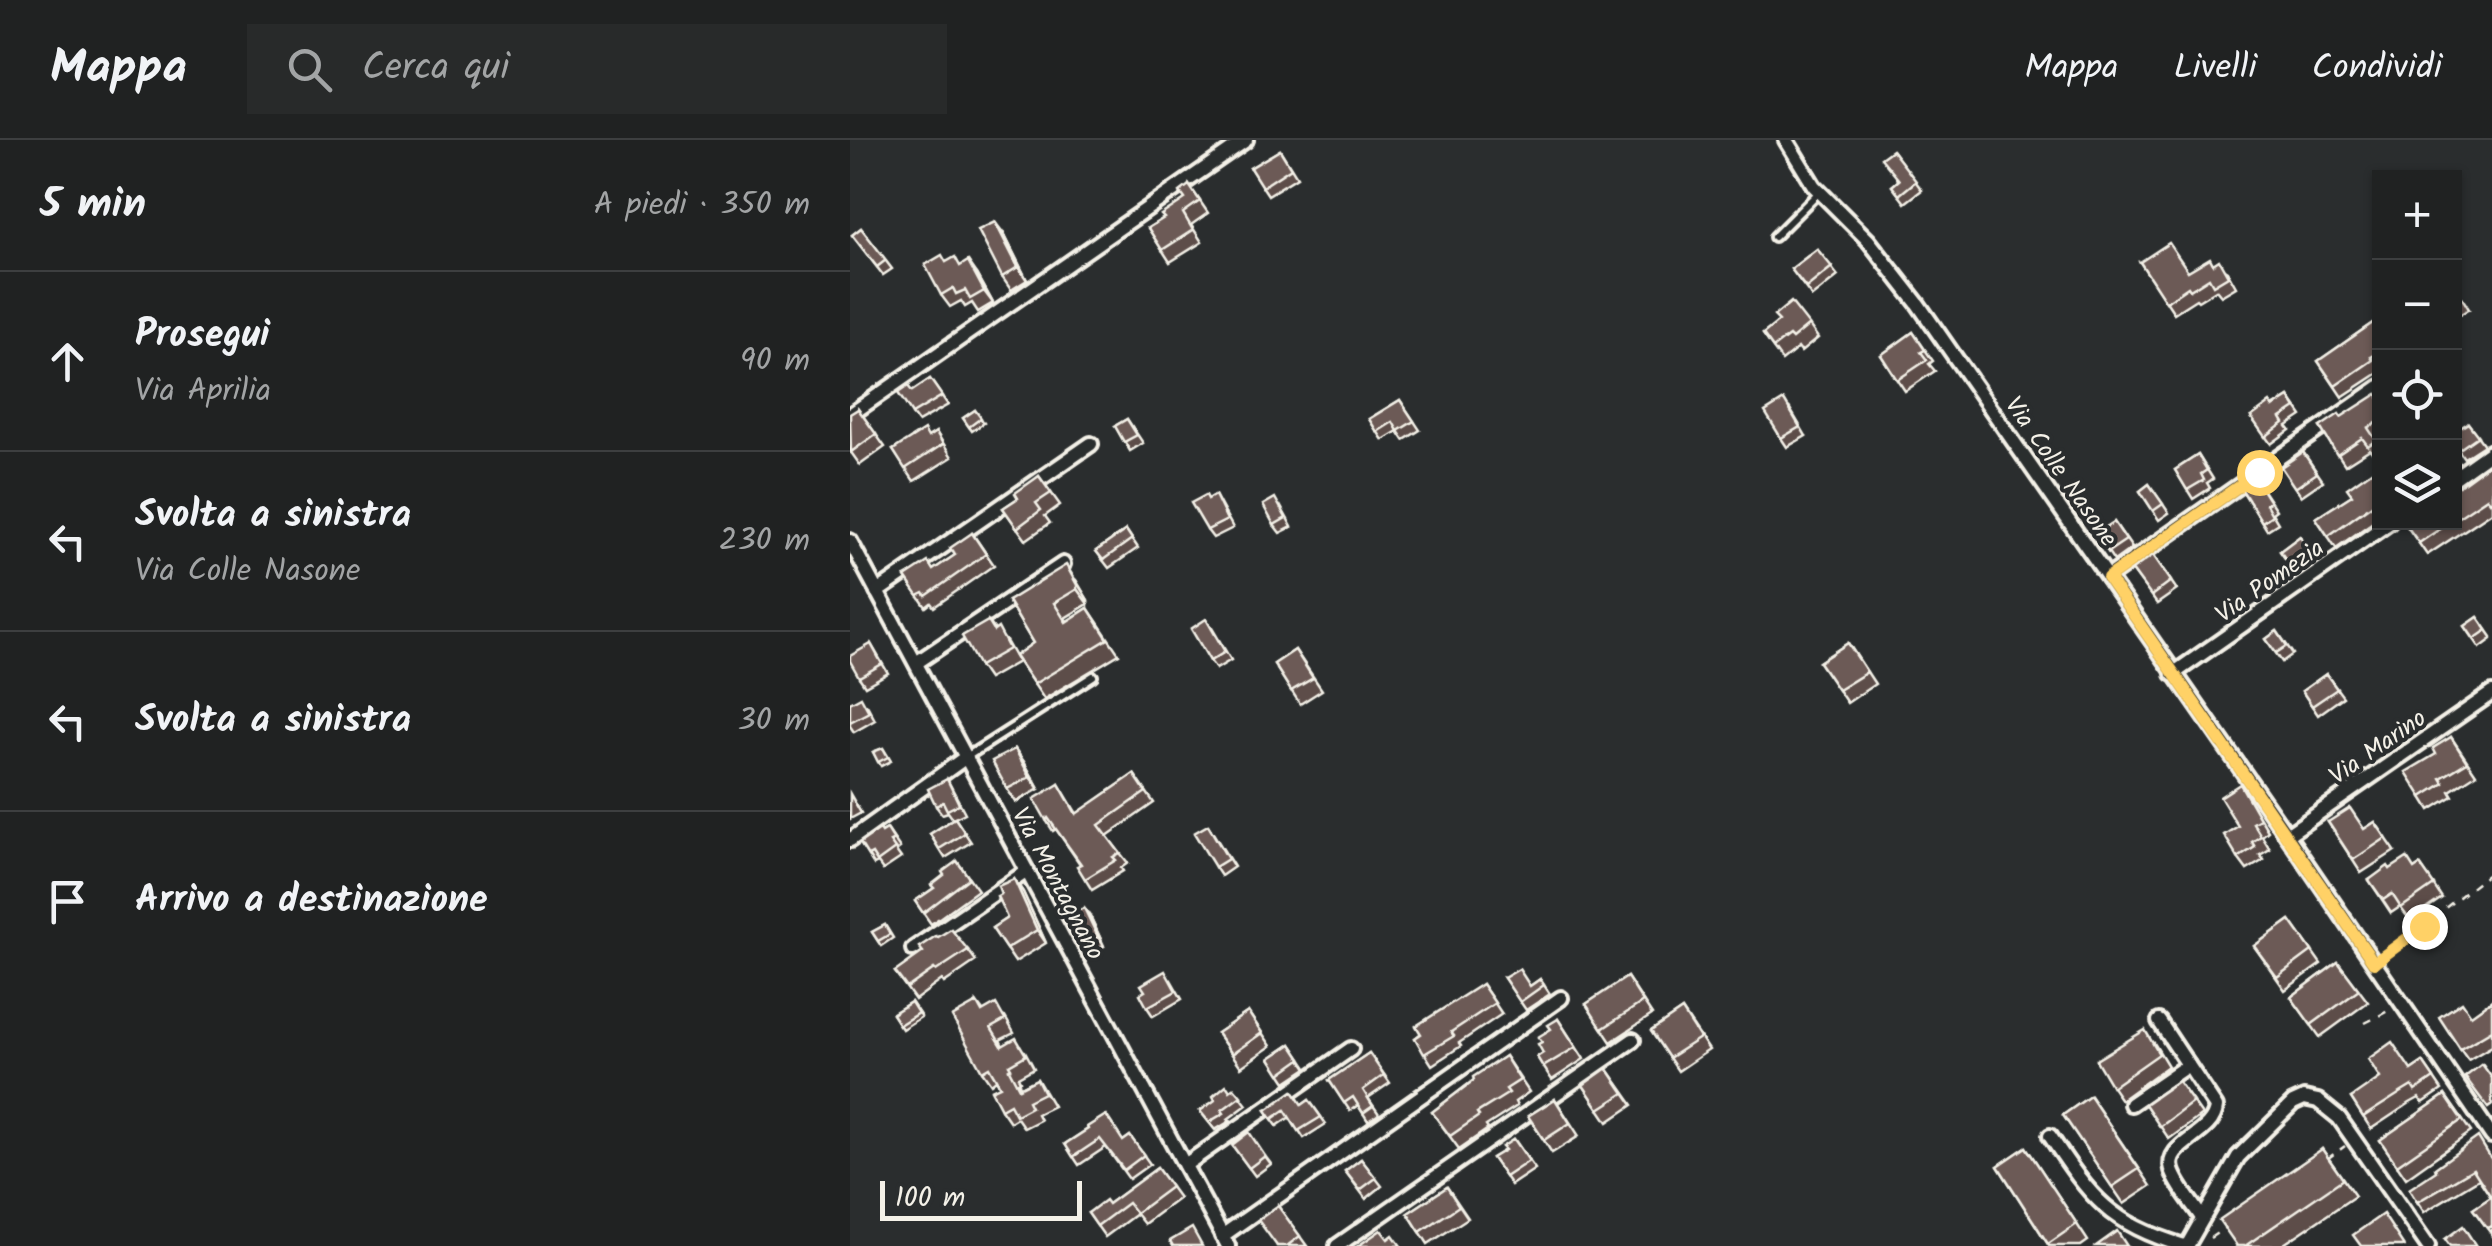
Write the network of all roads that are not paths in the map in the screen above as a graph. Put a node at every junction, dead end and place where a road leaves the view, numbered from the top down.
1 (1246, 140) edge
2 (1786, 140) edge
3 (1819, 192) junction
4 (1774, 237) dead end
5 (2372, 394) edge
6 (850, 415) edge
7 (1091, 444) dead end
8 (2492, 452) edge
9 (2462, 473) edge
10 (2379, 530) edge
11 (850, 541) edge
12 (1062, 564) edge
13 (2108, 578) junction
14 (877, 592) junction
15 (916, 664) junction
16 (2174, 674) junction
17 (1094, 676) dead end
18 (2492, 693) edge
19 (966, 757) junction
20 (2287, 835) junction
21 (850, 840) edge
22 (1027, 870) junction
23 (913, 949) dead end
24 (1561, 998) dead end
25 (2159, 1021) dead end
26 (1633, 1040) dead end
27 (1351, 1049) dead end
28 (2188, 1064) junction
29 (2131, 1104) dead end
30 (2050, 1136) dead end
31 (2492, 1136) edge
32 (1184, 1165) junction
33 (2202, 1218) junction
34 (1225, 1241) edge
35 (1337, 1246) edge
36 (2186, 1246) edge
37 (2428, 1246) edge

1 - 6 street
2 - 3 street, Via Colle Nasone
3 - 4 lane
3 - 13 street, Via Colle Nasone
5 - 13 street
7 - 14 street
8 - 9 street
10 - 16 street, Via Pomezia
11 - 14 street, Via Montagnano
12 - 15 street
13 - 16 street, Via Colle Nasone
14 - 15 street, Via Montagnano
15 - 19 street, Via Montagnano
16 - 20 street, Via Colle Nasone
17 - 19 lane
18 - 20 street, Via Marino
19 - 21 street
19 - 22 street, Via Montagnano
20 - 31 street, Via Colle Nasone
22 - 23 street
22 - 32 street, Via Montagnano
24 - 34 street
25 - 28 street
26 - 35 street
27 - 32 street
28 - 29 street
28 - 33 street
30 - 36 street
32 - 34 street, Via Montagnano
33 - 36 street
33 - 37 street

